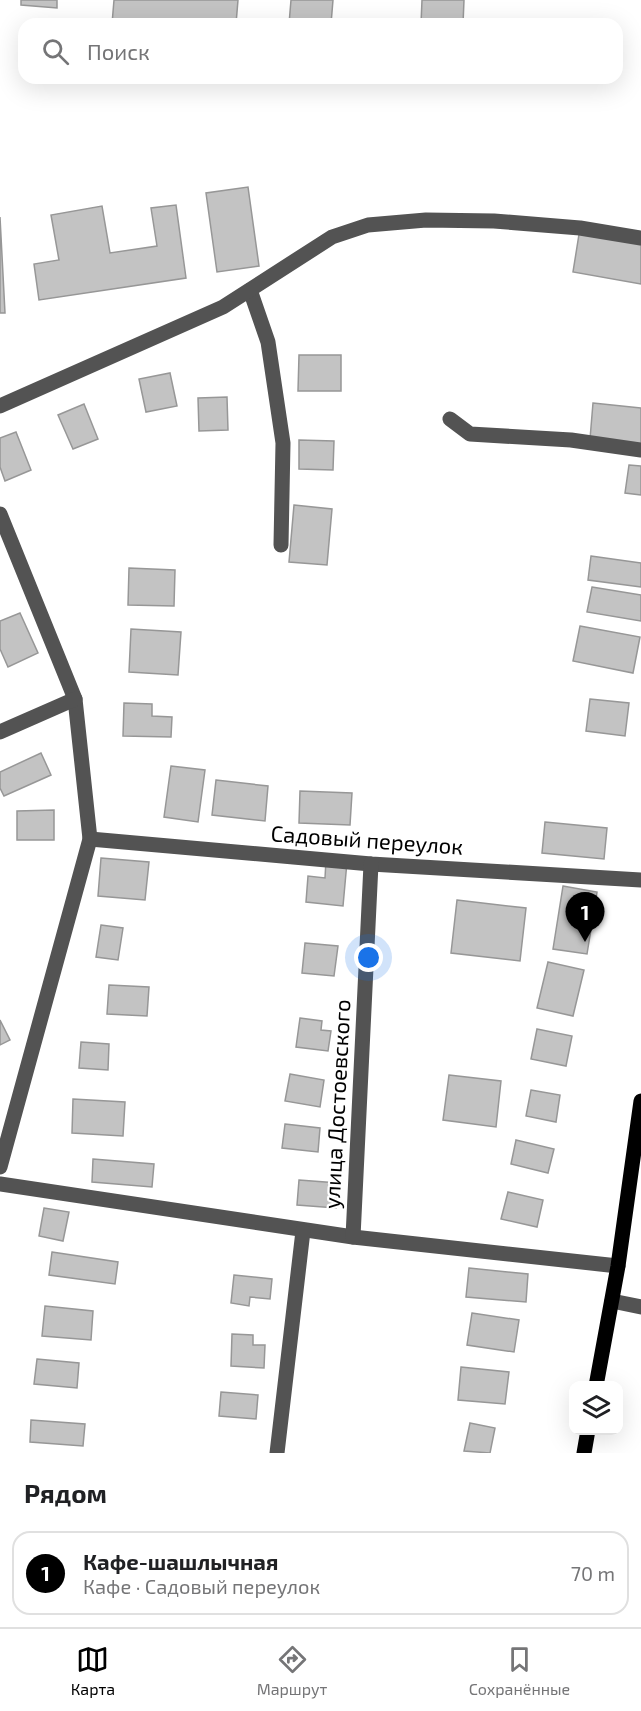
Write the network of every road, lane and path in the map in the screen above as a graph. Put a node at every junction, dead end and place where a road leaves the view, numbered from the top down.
1 (641, 238) edge
2 (250, 290) junction
3 (0, 406) edge
4 (450, 419) dead end
5 (641, 450) edge
6 (0, 514) edge
7 (280, 545) dead end
8 (75, 699) junction
9 (0, 732) edge
10 (90, 839) junction
11 (371, 864) junction
12 (641, 880) edge
13 (641, 1101) edge
14 (0, 1167) edge
15 (0, 1184) edge
16 (303, 1230) junction
17 (353, 1237) junction
18 (618, 1266) junction
19 (612, 1301) junction
20 (641, 1307) edge
21 (597, 1381) edge
22 (587, 1435) edge
23 (277, 1453) edge
24 (584, 1453) edge

1 - 2 street
2 - 3 street
2 - 7 street
4 - 5 street
6 - 8 street
8 - 9 street
8 - 10 street
10 - 11 street, Садовый переулок
10 - 14 street
11 - 12 street, Садовый переулок
11 - 17 street, улица Достоевского
13 - 18 main road
15 - 16 street
16 - 17 street
16 - 23 street, улица Достоевского
17 - 18 street
18 - 19 main road
19 - 20 street
19 - 21 main road
22 - 24 main road

